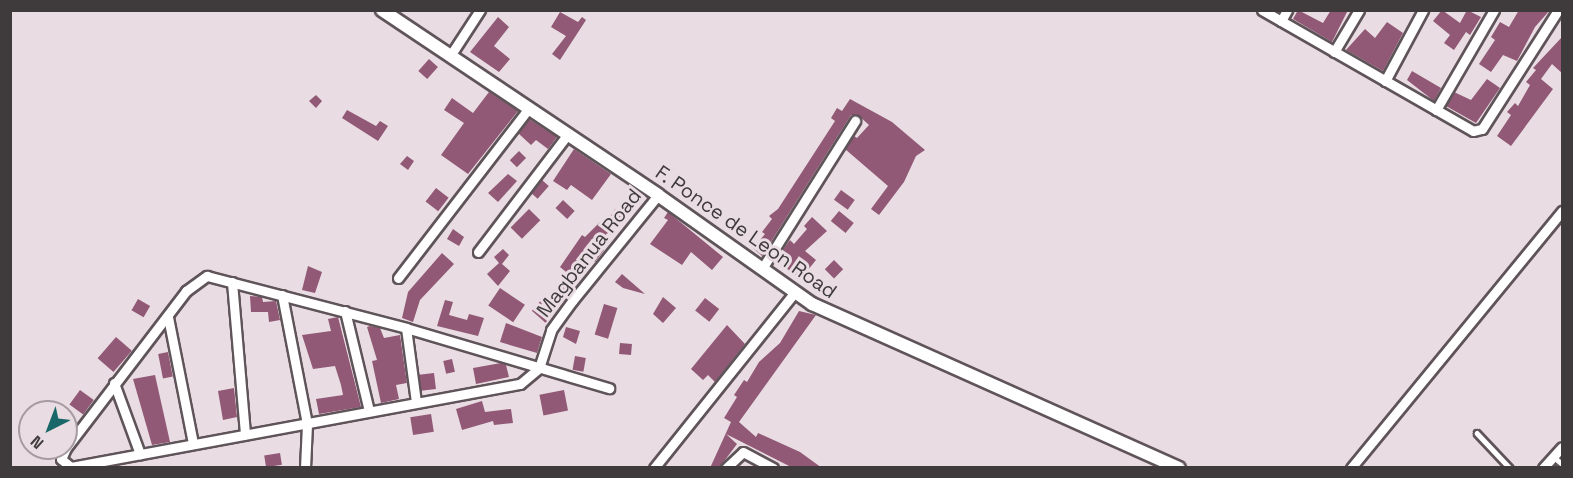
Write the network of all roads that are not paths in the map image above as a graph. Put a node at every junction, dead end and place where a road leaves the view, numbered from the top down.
1 (382, 10) edge
2 (480, 10) edge
3 (1262, 10) edge
4 (1287, 10) edge
5 (1359, 10) edge
6 (1423, 10) edge
7 (1494, 10) edge
8 (1557, 10) edge
9 (1281, 21) junction
10 (1334, 52) junction
11 (450, 56) junction
12 (1384, 81) junction
13 (529, 108) junction
14 (1436, 110) junction
15 (855, 121) dead end
16 (568, 134) junction
17 (658, 195) junction
18 (1563, 211) edge
19 (478, 252) dead end
20 (763, 267) junction
21 (398, 278) dead end
22 (232, 282) junction
23 (794, 293) junction
24 (282, 295) junction
25 (345, 311) junction
26 (168, 317) junction
27 (406, 328) junction
28 (539, 368) junction
29 (114, 384) junction
30 (609, 388) dead end
31 (416, 402) junction
32 (369, 411) junction
33 (307, 424) junction
34 (78, 432) edge
35 (1477, 433) dead end
36 (245, 434) junction
37 (193, 443) junction
38 (1563, 447) edge
39 (140, 454) junction
40 (1554, 457) junction
41 (62, 460) edge
42 (1563, 464) edge
43 (305, 468) edge
44 (654, 468) edge
45 (726, 468) edge
46 (773, 468) edge
47 (1179, 468) edge
48 (1351, 468) edge
49 (1510, 468) edge
50 (1543, 468) edge

1 - 11 street, F. Ponce de Leon Road
2 - 11 street
3 - 9 street
4 - 9 street
5 - 10 street
6 - 12 street
7 - 14 street
8 - 14 street
9 - 10 street
10 - 12 street
11 - 13 street, F. Ponce de Leon Road
12 - 14 street
13 - 16 street, F. Ponce de Leon Road
13 - 21 street
15 - 20 street
16 - 17 street, F. Ponce de Leon Road
16 - 19 street
17 - 20 street, F. Ponce de Leon Road
17 - 28 street, Magbanua Road
18 - 48 street
20 - 23 street, F. Ponce de Leon Road
22 - 24 street
22 - 26 street
22 - 36 street
23 - 44 street
23 - 47 street, F. Ponce de Leon Road
24 - 25 street
24 - 33 street
25 - 27 street
25 - 32 street
26 - 29 street
26 - 37 street
27 - 28 street
27 - 31 street
28 - 30 street
28 - 31 street
29 - 34 street
29 - 39 street
31 - 32 street
32 - 33 street
33 - 36 street
33 - 43 street
35 - 49 lane
36 - 37 street
37 - 39 street
38 - 40 street
39 - 41 street
40 - 42 lane
40 - 50 street
45 - 46 street

